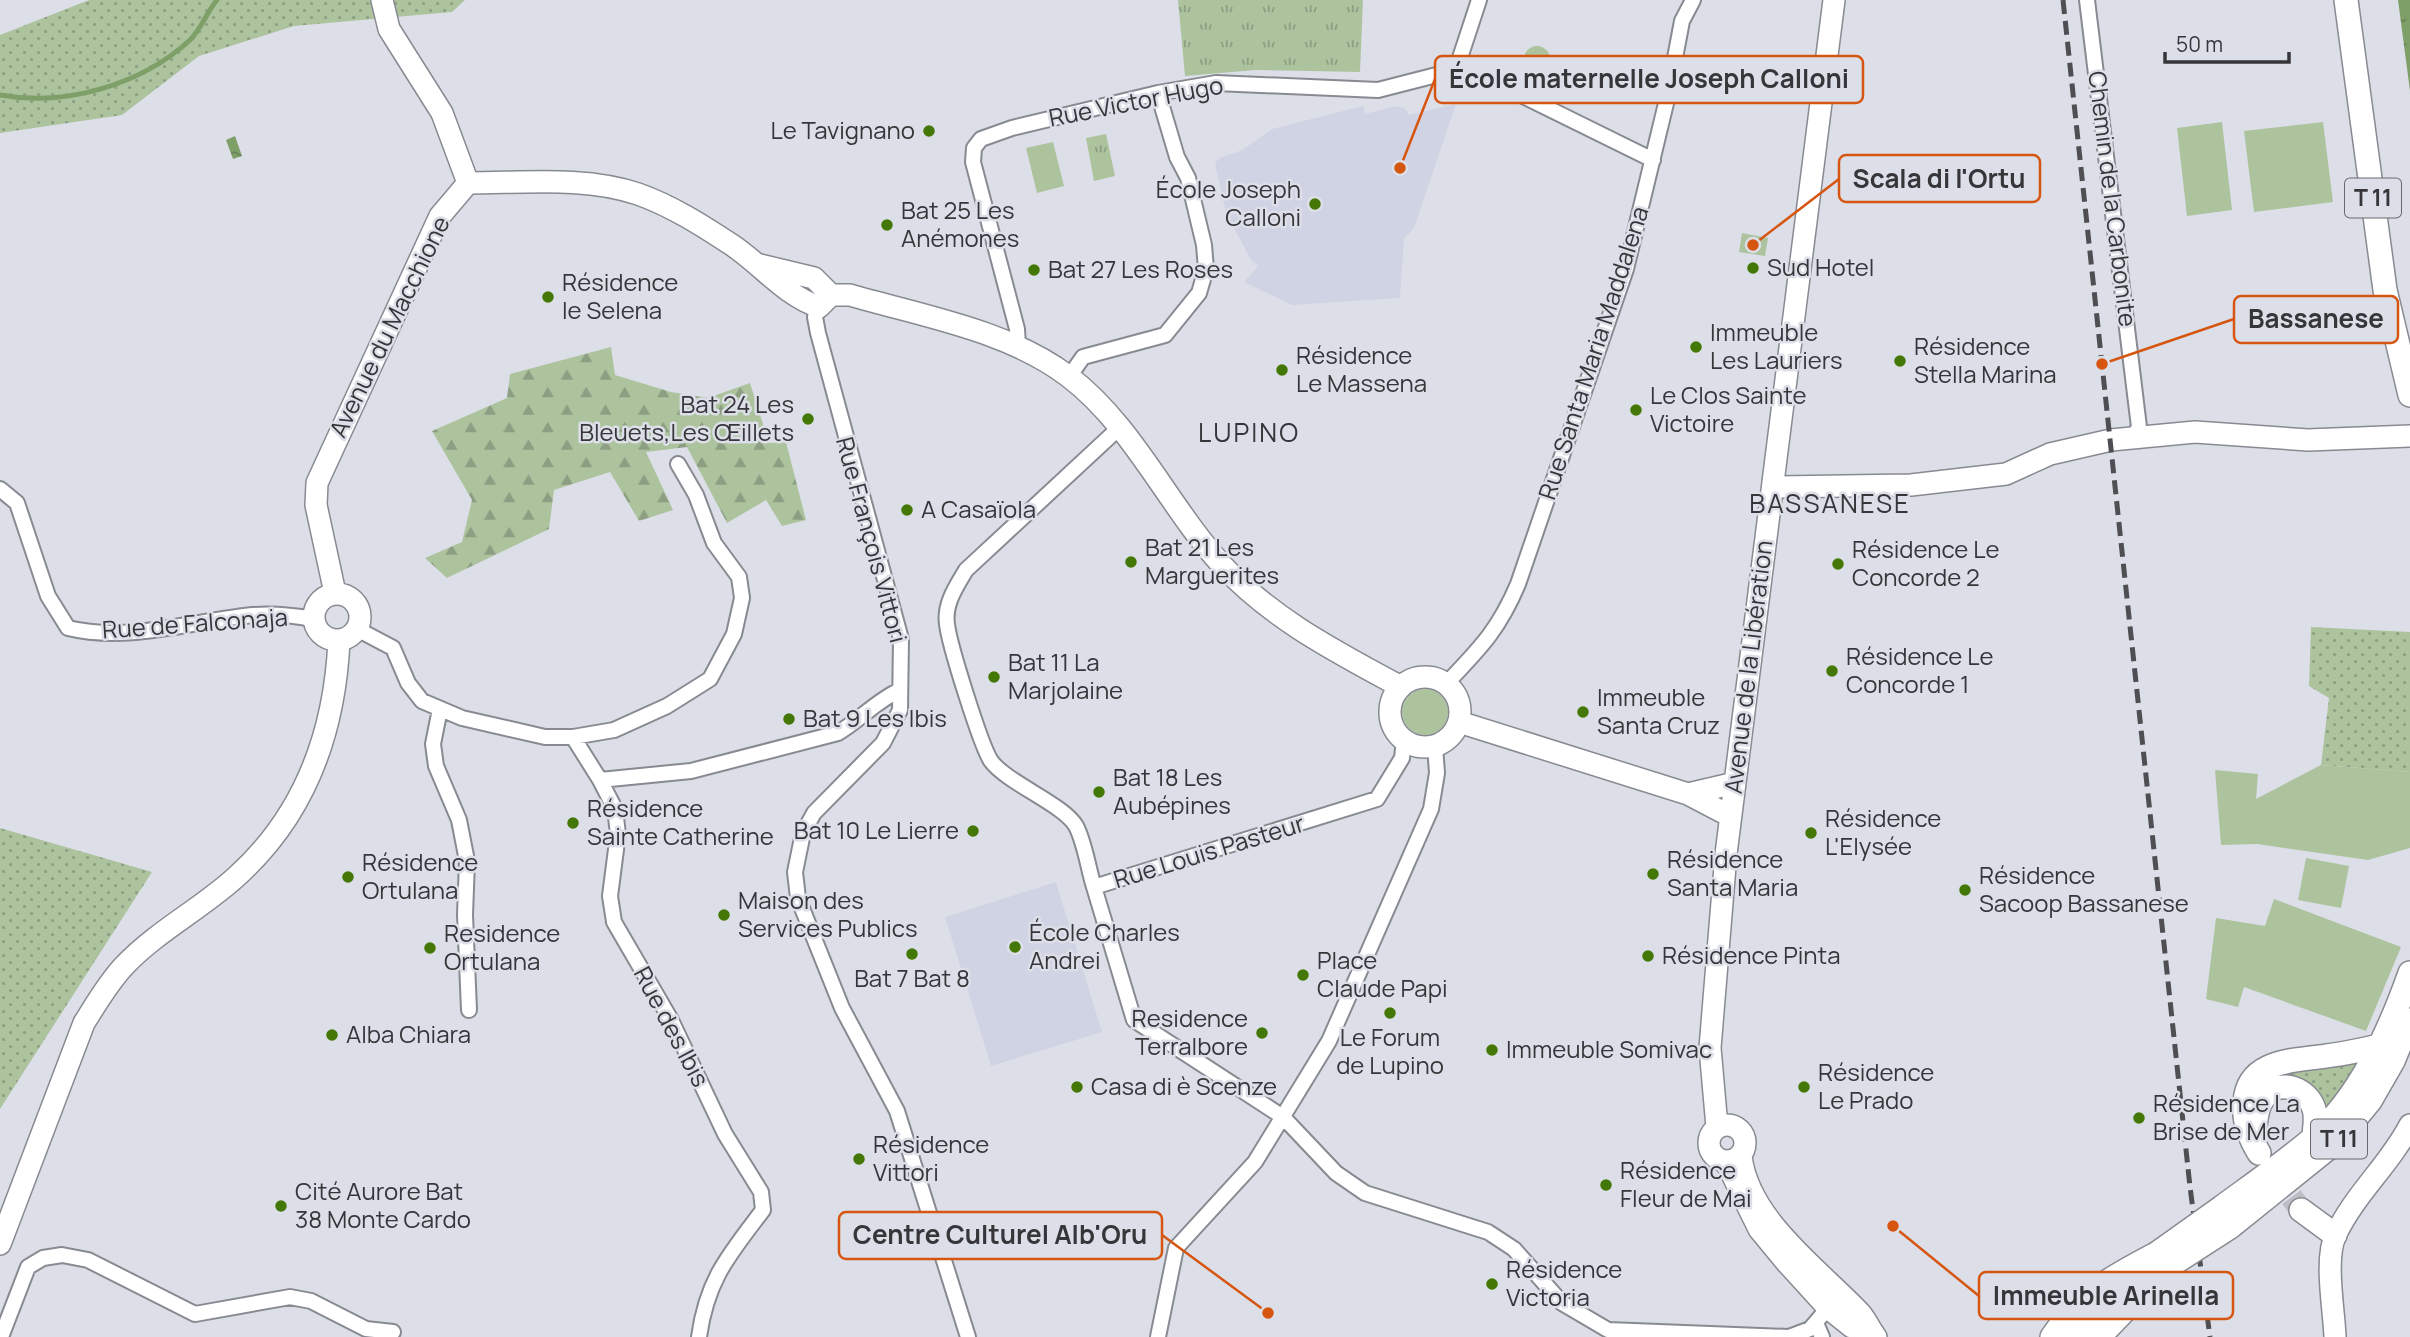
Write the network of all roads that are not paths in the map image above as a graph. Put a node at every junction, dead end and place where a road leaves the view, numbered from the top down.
1 (382, 0) edge
2 (1479, 0) edge
3 (1693, 0) edge
4 (1834, 0) edge
5 (2087, 0) edge
6 (2346, 0) edge
7 (1456, 70) junction
8 (1158, 93) junction
9 (1653, 160) junction
10 (468, 183) junction
11 (825, 301) junction
12 (1018, 346) junction
13 (1069, 377) junction
14 (2410, 395) edge
15 (1119, 428) junction
16 (2410, 436) edge
17 (2133, 437) junction
18 (678, 464) dead end
19 (1773, 487) junction
20 (0, 489) edge
21 (335, 593) junction
22 (313, 619) junction
23 (357, 629) junction
24 (339, 640) junction
25 (1446, 684) junction
26 (1401, 687) junction
27 (900, 690) junction
28 (440, 709) junction
29 (1459, 722) junction
30 (573, 737) junction
31 (1404, 740) junction
32 (1435, 746) junction
33 (600, 780) junction
34 (1735, 783) junction
35 (1688, 794) junction
36 (1730, 816) junction
37 (1094, 887) junction
38 (2410, 973) edge
39 (469, 1010) dead end
40 (2410, 1020) edge
41 (2379, 1046) junction
42 (1283, 1117) junction
43 (2410, 1125) edge
44 (2314, 1138) junction
45 (1734, 1159) junction
46 (2301, 1210) tunnel mouth
47 (2226, 1217) junction
48 (2335, 1235) junction
49 (0, 1244) edge
50 (2161, 1261) junction
51 (1822, 1323) edge
52 (393, 1332) dead end
53 (1872, 1336) edge
54 (1, 1337) edge
55 (699, 1337) edge
56 (968, 1337) edge
57 (1158, 1337) edge
58 (1789, 1337) edge
59 (2052, 1337) edge
60 (2072, 1337) edge
61 (2082, 1337) edge
62 (2099, 1337) edge
63 (2335, 1337) edge

1 - 10 main road
2 - 7 street
3 - 9 street, Rue Santa Maria Maddalena
4 - 19 main road, Avenue de la Libération
5 - 17 street, Chemin de la Carbonite
6 - 14 main road, T 11
7 - 8 street, Rue Victor Hugo
7 - 9 street
8 - 12 street, Rue Victor Hugo
8 - 13 street
9 - 25 street, Rue Santa Maria Maddalena
10 - 11 main road
10 - 21 main road, Avenue du Macchione
11 - 12 main road
11 - 27 street, Rue François Vittori
12 - 13 main road
13 - 15 main road
15 - 26 main road
15 - 37 street, Rue Louis Pasteur
16 - 17 main road
17 - 19 main road
18 - 30 street
19 - 34 main road, Avenue de la Libération
20 - 22 street, Rue de Falconaja
21 - 22 main road
21 - 23 main road
22 - 24 main road
23 - 24 main road
23 - 28 street
24 - 49 main road
25 - 26 main road
25 - 29 main road
26 - 31 main road
27 - 33 street
27 - 56 street, Rue François Vittori
28 - 30 street
28 - 39 street
29 - 32 main road
29 - 35 main road
30 - 33 street, Rue des Ibis
31 - 32 main road
31 - 37 street, Rue Louis Pasteur
32 - 42 street
33 - 55 street, Rue des Ibis
34 - 35 main road
34 - 36 main road, Avenue de la Libération
35 - 36 main road
36 - 45 main road, Avenue de la Libération
37 - 42 street
38 - 41 main road, T 11
40 - 47 main road, T 11
41 - 44 main road, T 11
41 - 44 main road
42 - 57 street
42 - 58 street
43 - 48 main road
44 - 47 main road, T 11
45 - 51 main road
45 - 53 main road
46 - 48 main road
47 - 50 main road, T 11, bridge
48 - 63 main road
50 - 59 main road, T 11
50 - 60 main road, T 11
50 - 61 main road, T 11
50 - 62 main road, T 11
51 - 53 main road
51 - 58 street
52 - 54 street

